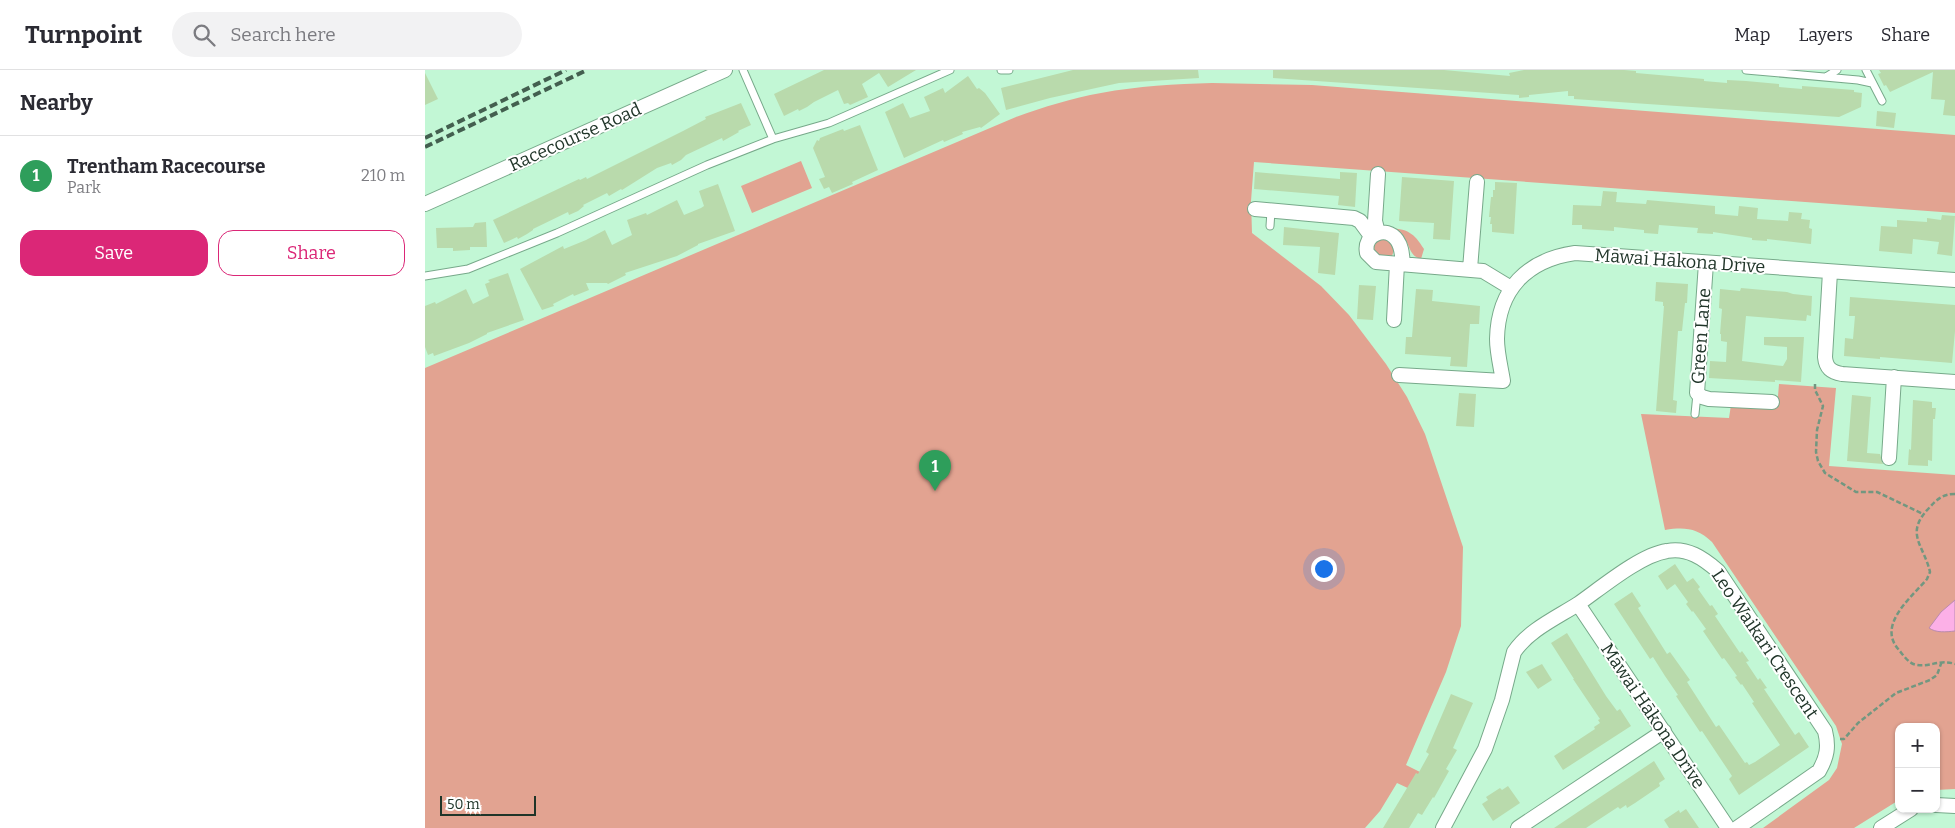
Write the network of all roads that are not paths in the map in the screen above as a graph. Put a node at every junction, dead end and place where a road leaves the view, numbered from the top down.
1 (725, 70) edge
2 (743, 70) edge
3 (950, 70) edge
4 (1001, 70) edge
5 (1009, 70) edge
6 (1746, 70) edge
7 (1837, 70) edge
8 (1866, 70) edge
9 (1826, 77) junction
10 (1872, 83) junction
11 (1882, 101) dead end
12 (773, 139) junction
13 (1378, 174) dead end
14 (1477, 182) dead end
15 (425, 204) edge
16 (1255, 210) dead end
17 (1271, 211) junction
18 (1269, 226) dead end
19 (1375, 234) junction
20 (1706, 262) junction
21 (1400, 264) junction
22 (1470, 269) junction
23 (1830, 272) junction
24 (425, 276) edge
25 (1955, 280) edge
26 (1511, 288) junction
27 (1394, 320) dead end
28 (1399, 375) dead end
29 (1894, 377) junction
30 (1955, 382) edge
31 (1697, 393) junction
32 (1772, 402) dead end
33 (1695, 414) dead end
34 (1889, 458) dead end
35 (1578, 604) junction
36 (1664, 731) junction
37 (1940, 805) edge
38 (1955, 806) edge
39 (1905, 813) edge
40 (1883, 827) edge
41 (1443, 828) edge
42 (1519, 828) edge
43 (1728, 828) edge
44 (1737, 828) edge

1 - 15 street, Racecourse Road
2 - 12 lane
3 - 12 lane
4 - 5 lane
6 - 9 lane
7 - 9 lane
8 - 10 lane
9 - 10 lane
10 - 11 lane
12 - 24 lane
13 - 19 street
14 - 22 street
16 - 17 street
17 - 18 lane
17 - 19 street
19 - 21 street
19 - 21 street
20 - 23 street, Māwai Hākona Drive
20 - 26 street, Māwai Hākona Drive
20 - 31 street, Green Lane
21 - 22 street
21 - 27 street
22 - 26 street
23 - 25 street, Māwai Hākona Drive
23 - 29 street
26 - 28 street, Māwai Hākona Drive
29 - 30 street
29 - 34 street
31 - 32 street, Green Lane
31 - 33 lane
35 - 36 street, Māwai Hākona Drive
35 - 41 street, Leo Waikari Crescent
35 - 44 street, Leo Waikari Crescent
36 - 42 street
36 - 43 street, Māwai Hākona Drive
37 - 38 street
39 - 40 street

